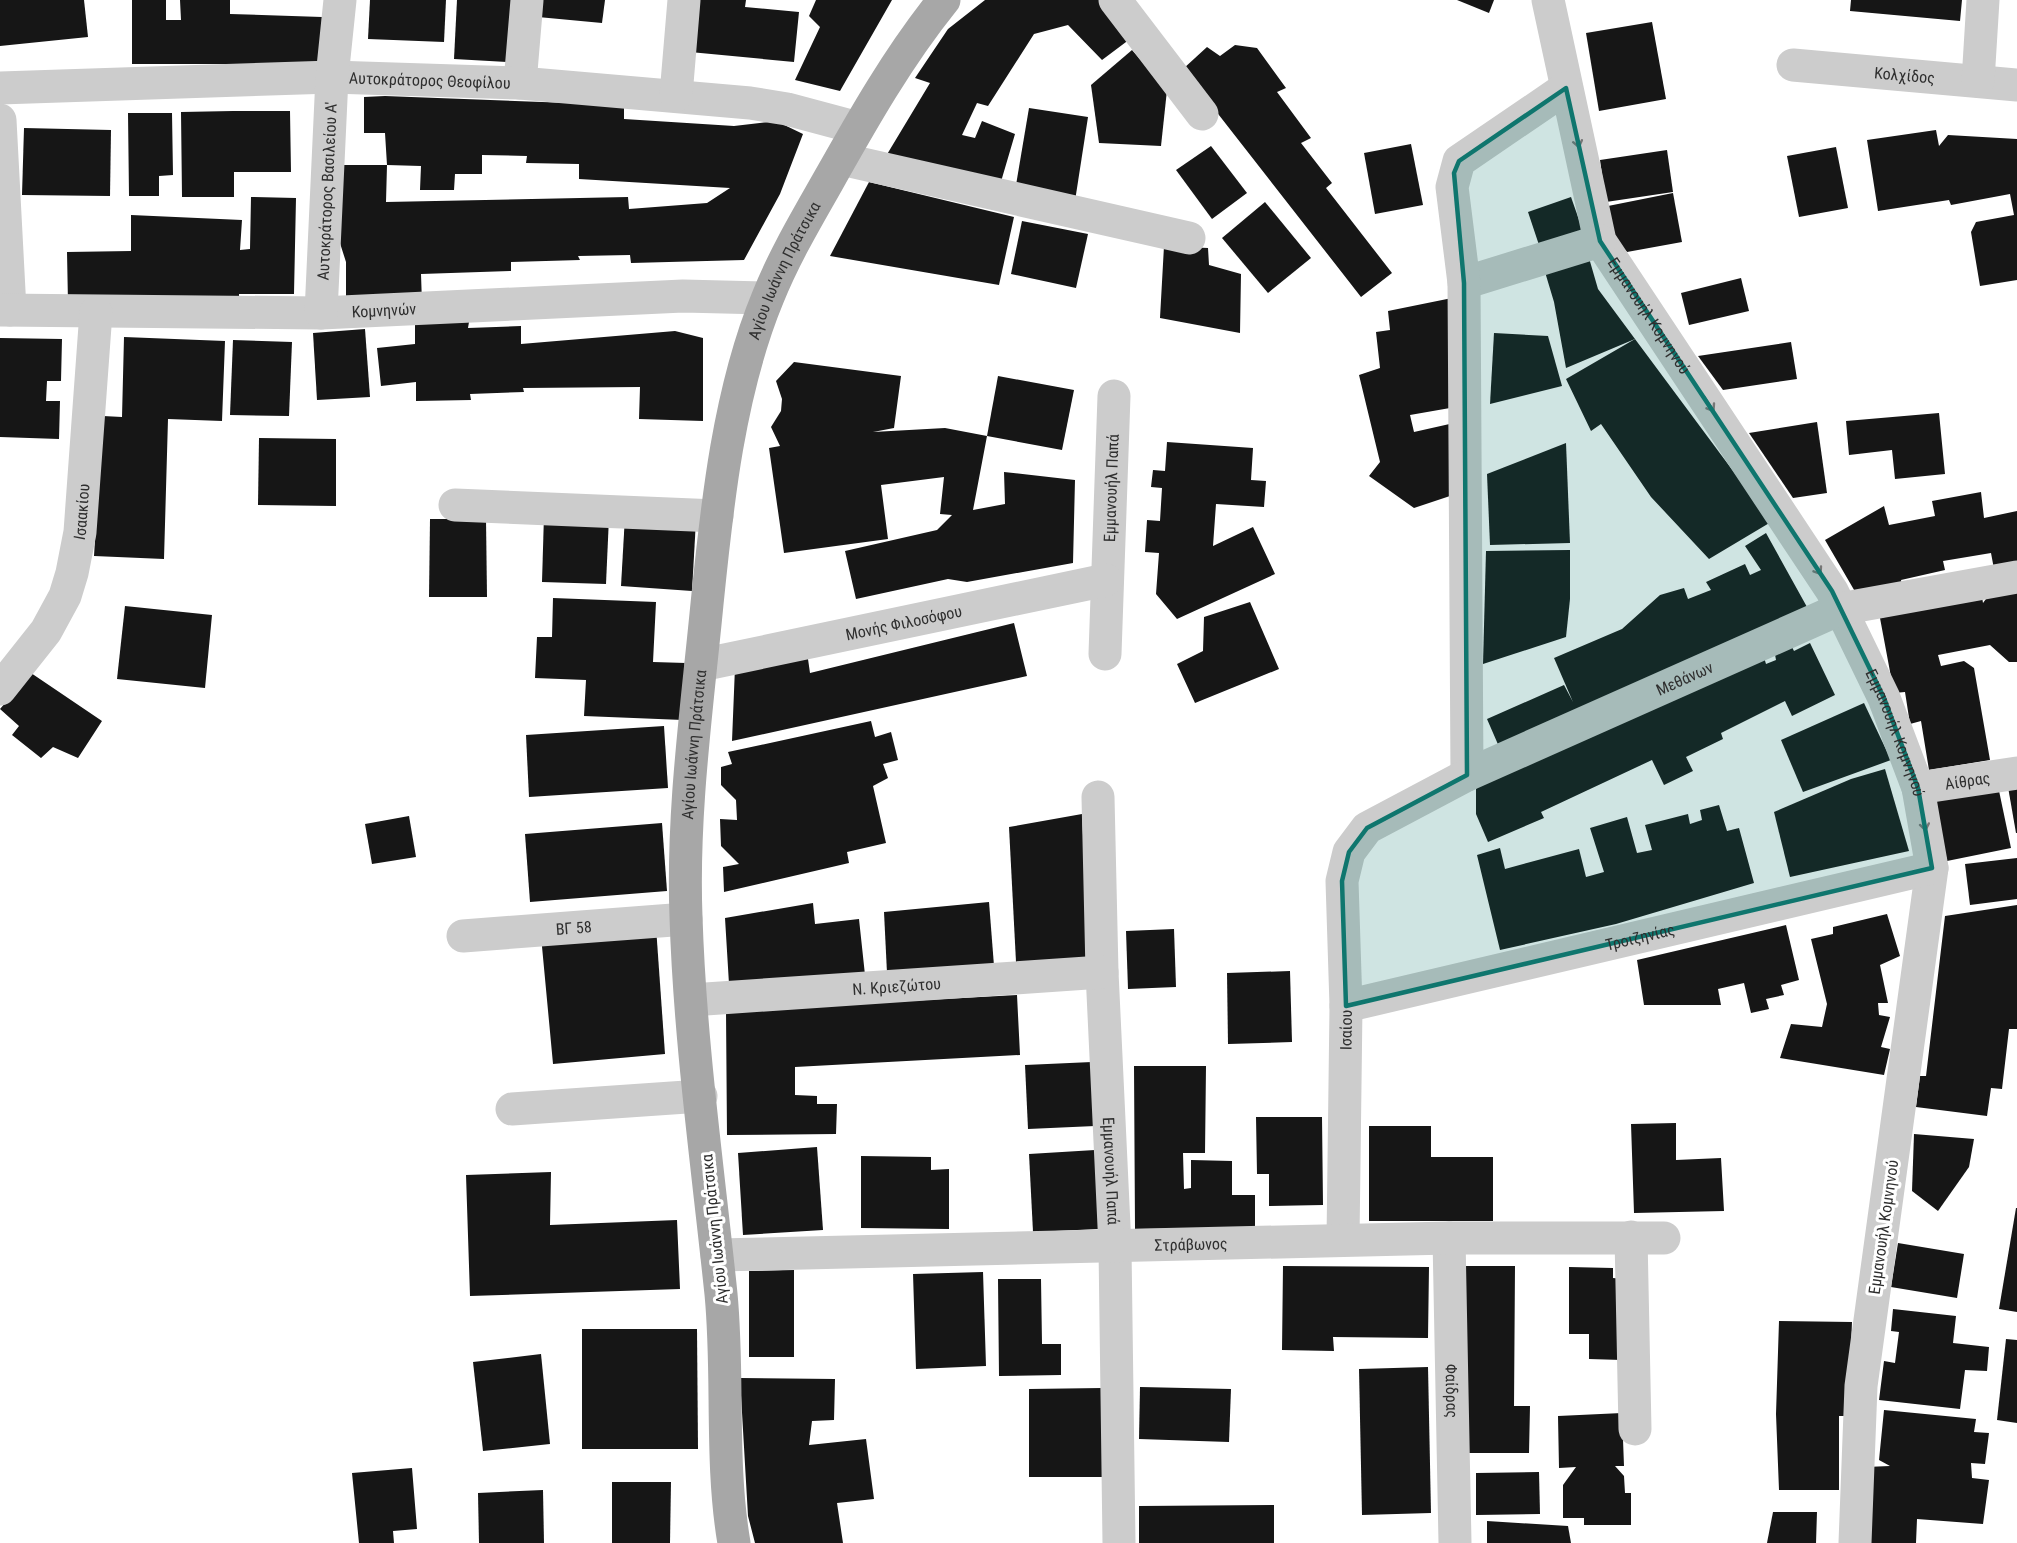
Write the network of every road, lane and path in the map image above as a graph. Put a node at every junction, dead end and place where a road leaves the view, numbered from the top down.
1 (340, 0) edge
2 (527, 0) edge
3 (684, 0) edge
4 (944, 0) edge
5 (1115, 0) edge
6 (1548, 0) edge
7 (1983, 0) edge
8 (1793, 65) dead end
9 (332, 77) junction
10 (1978, 81) junction
11 (520, 83) junction
12 (2017, 85) edge
13 (0, 88) edge
14 (1566, 88) junction
15 (676, 95) junction
16 (1202, 114) dead end
17 (0, 120) edge
18 (858, 128) junction
19 (841, 159) junction
20 (1189, 238) dead end
21 (1600, 241) junction
22 (1464, 283) junction
23 (767, 298) junction
24 (5, 310) edge
25 (96, 312) junction
26 (321, 313) junction
27 (1114, 396) dead end
28 (454, 505) dead end
29 (717, 516) junction
30 (2017, 577) edge
31 (1106, 580) junction
32 (1840, 609) junction
33 (1105, 654) dead end
34 (701, 665) junction
35 (0, 689) edge
36 (2017, 773) edge
37 (1467, 775) junction
38 (1918, 788) junction
39 (1098, 798) dead end
40 (1367, 828) joint
41 (1932, 868) junction
42 (686, 918) junction
43 (463, 936) dead end
44 (1102, 972) junction
45 (691, 999) junction
46 (1346, 1006) junction
47 (701, 1096) junction
48 (512, 1109) dead end
49 (1631, 1237) junction
50 (1449, 1238) junction
51 (1664, 1238) dead end
52 (1343, 1239) junction
53 (1115, 1247) junction
54 (717, 1255) junction
55 (1635, 1429) dead end
56 (734, 1543) edge
57 (1119, 1543) edge
58 (1455, 1543) edge
59 (1856, 1543) edge

1 - 9 street, Αυτοκράτορος Βασιλείου A'
2 - 11 street
3 - 15 street
4 - 18 main road, Αγίου Ιωάννη Πράτσικα
5 - 16 street
6 - 14 street, Εμμανουήλ Κομνηνού
7 - 10 street
8 - 10 street, Κολχίδος
9 - 11 street, Αυτοκράτορος Θεοφίλου
9 - 13 street, Αυτοκράτορος Θεοφίλου
9 - 26 street, Αυτοκράτορος Βασιλείου A'
10 - 12 street, Κολχίδος
11 - 15 street, Αυτοκράτορος Θεοφίλου
14 -> 21 street, Εμμανουήλ Κομνηνού
14 - 22 street
15 - 18 street, Αυτοκράτορος Θεοφίλου
17 - 24 street
18 - 19 main road, Αγίου Ιωάννη Πράτσικα
19 - 20 street
19 - 23 main road, Αγίου Ιωάννη Πράτσικα
21 - 22 street
21 -> 32 street, Εμμανουήλ Κομνηνού
22 - 37 street
23 - 26 street, Κομνηνών
23 - 29 main road, Αγίου Ιωάννη Πράτσικα
24 - 25 street, Κομνηνών
25 - 26 street, Κομνηνών
25 - 35 street, Ισαακίου
27 - 31 street, Εμμανουήλ Παπά
28 - 29 street
29 - 34 main road, Αγίου Ιωάννη Πράτσικα
30 - 32 street, Μεθάνων
31 - 33 street, Εμμανουήλ Παπά
31 - 34 street, Μονής Φιλοσόφου
32 - 37 street, Μεθάνων
32 - 38 street, Εμμανουήλ Κομνηνού
34 - 42 main road, Αγίου Ιωάννη Πράτσικα
36 - 38 street, Αίθρας
37 - 40 street, Μεθάνων
38 -> 41 street, Εμμανουήλ Κομνηνού
39 - 44 street, Εμμανουήλ Παπά
40 - 46 street, Ισαίου
41 - 46 street, Τροιζηνίας
41 - 59 street, Εμμανουήλ Κομνηνού
42 - 43 street, ΒΓ 58
42 - 45 main road, Αγίου Ιωάννη Πράτσικα
44 - 45 street, Ν. Κριεζώτου
44 - 53 street, Εμμανουήλ Παπά
45 - 47 main road, Αγίου Ιωάννη Πράτσικα
46 - 52 street, Ισαίου
47 - 48 street
47 - 54 main road, Αγίου Ιωάννη Πράτσικα
49 - 50 street, Στράβωνος
49 - 51 street, Στράβωνος
49 - 55 street
50 - 52 street, Στράβωνος
50 - 58 street, Φαίδρας
52 - 53 street, Στράβωνος
53 - 54 street, Στράβωνος
53 - 57 street, Εμμανουήλ Παπά
54 - 56 main road, Αγίου Ιωάννη Πράτσικα

